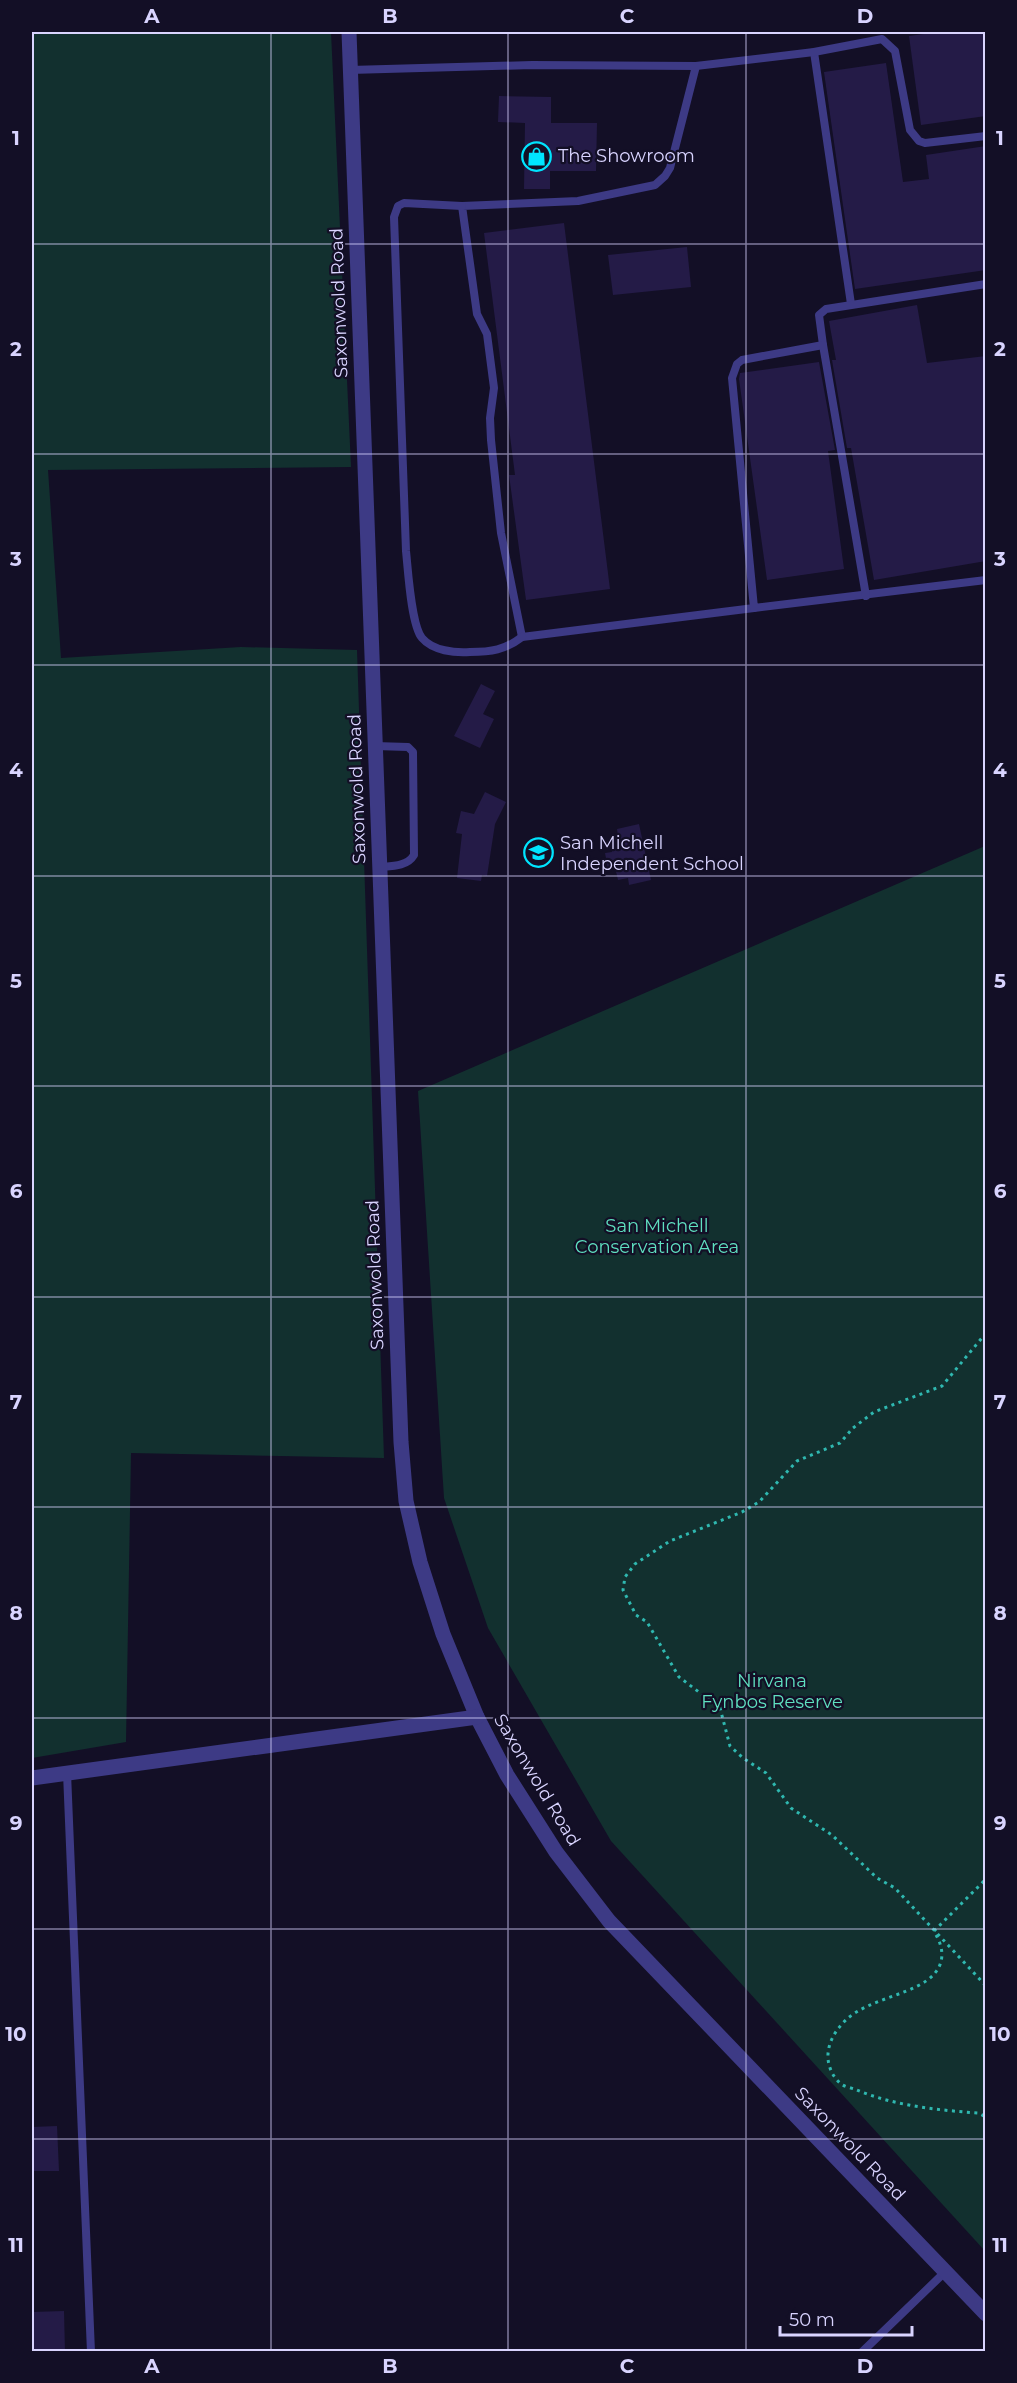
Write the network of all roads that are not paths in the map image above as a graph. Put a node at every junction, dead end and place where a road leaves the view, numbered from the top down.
1 (349, 32) edge
2 (814, 51) junction
3 (696, 66) junction
4 (350, 70) junction
5 (986, 136) edge
6 (462, 206) junction
7 (986, 284) edge
8 (851, 304) junction
9 (823, 345) junction
10 (986, 580) edge
11 (866, 596) junction
12 (754, 609) junction
13 (522, 636) junction
14 (375, 746) junction
15 (379, 867) junction
16 (477, 1717) junction
17 (67, 1773) junction
18 (32, 1778) edge
19 (945, 2272) junction
20 (986, 2314) edge
21 (91, 2352) edge
22 (862, 2352) edge

1 - 4 street, Saxonwold Road
2 - 3 lane
2 - 5 lane
2 - 8 lane
3 - 4 lane
3 - 6 lane
4 - 14 street, Saxonwold Road
6 - 13 lane
6 - 13 lane
7 - 8 lane
8 - 9 lane
9 - 11 lane
9 - 12 lane
10 - 11 lane
11 - 12 lane
12 - 13 lane
14 - 15 street, Saxonwold Road
14 - 15 lane
15 - 16 street, Saxonwold Road
16 - 17 street
16 - 19 street, Saxonwold Road
17 - 18 street
17 - 21 lane
19 - 20 street, Saxonwold Road
19 - 22 lane

